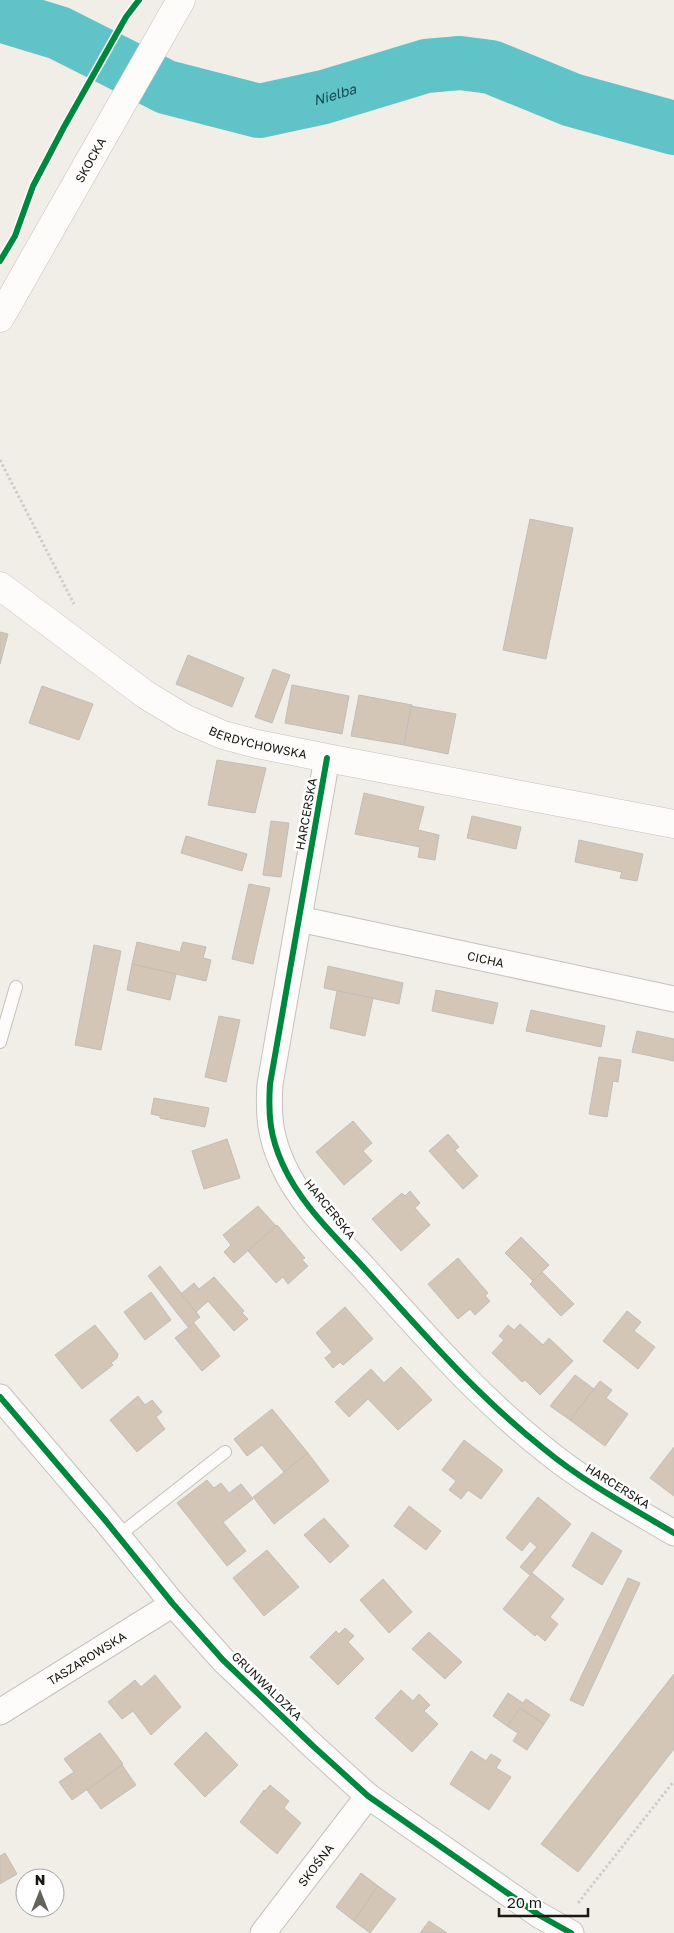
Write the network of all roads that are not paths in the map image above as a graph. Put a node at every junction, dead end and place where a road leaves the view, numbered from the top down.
1 (181, 0) edge
2 (0, 318) edge
3 (0, 586) edge
4 (327, 758) junction
5 (674, 824) edge
6 (299, 919) junction
7 (16, 987) dead end
8 (674, 999) edge
9 (0, 1042) edge
10 (0, 1397) edge
11 (225, 1452) dead end
12 (674, 1533) edge
13 (118, 1536) junction
14 (173, 1604) junction
15 (0, 1712) edge
16 (368, 1796) junction
17 (263, 1933) edge
18 (572, 1933) edge

1 - 2 street, SKOCKA
3 - 4 street, BERDYCHOWSKA
4 - 5 street, BERDYCHOWSKA
4 - 6 street, HARCERSKA
6 - 8 street, CICHA
6 - 12 street, HARCERSKA
7 - 9 lane
10 - 13 street, GRUNWALDZKA
11 - 13 lane
13 - 14 street, GRUNWALDZKA
14 - 15 street, TASZAROWSKA
14 - 16 street, GRUNWALDZKA
16 - 17 street, SKOŚNA
16 - 18 street, GRUNWALDZKA

